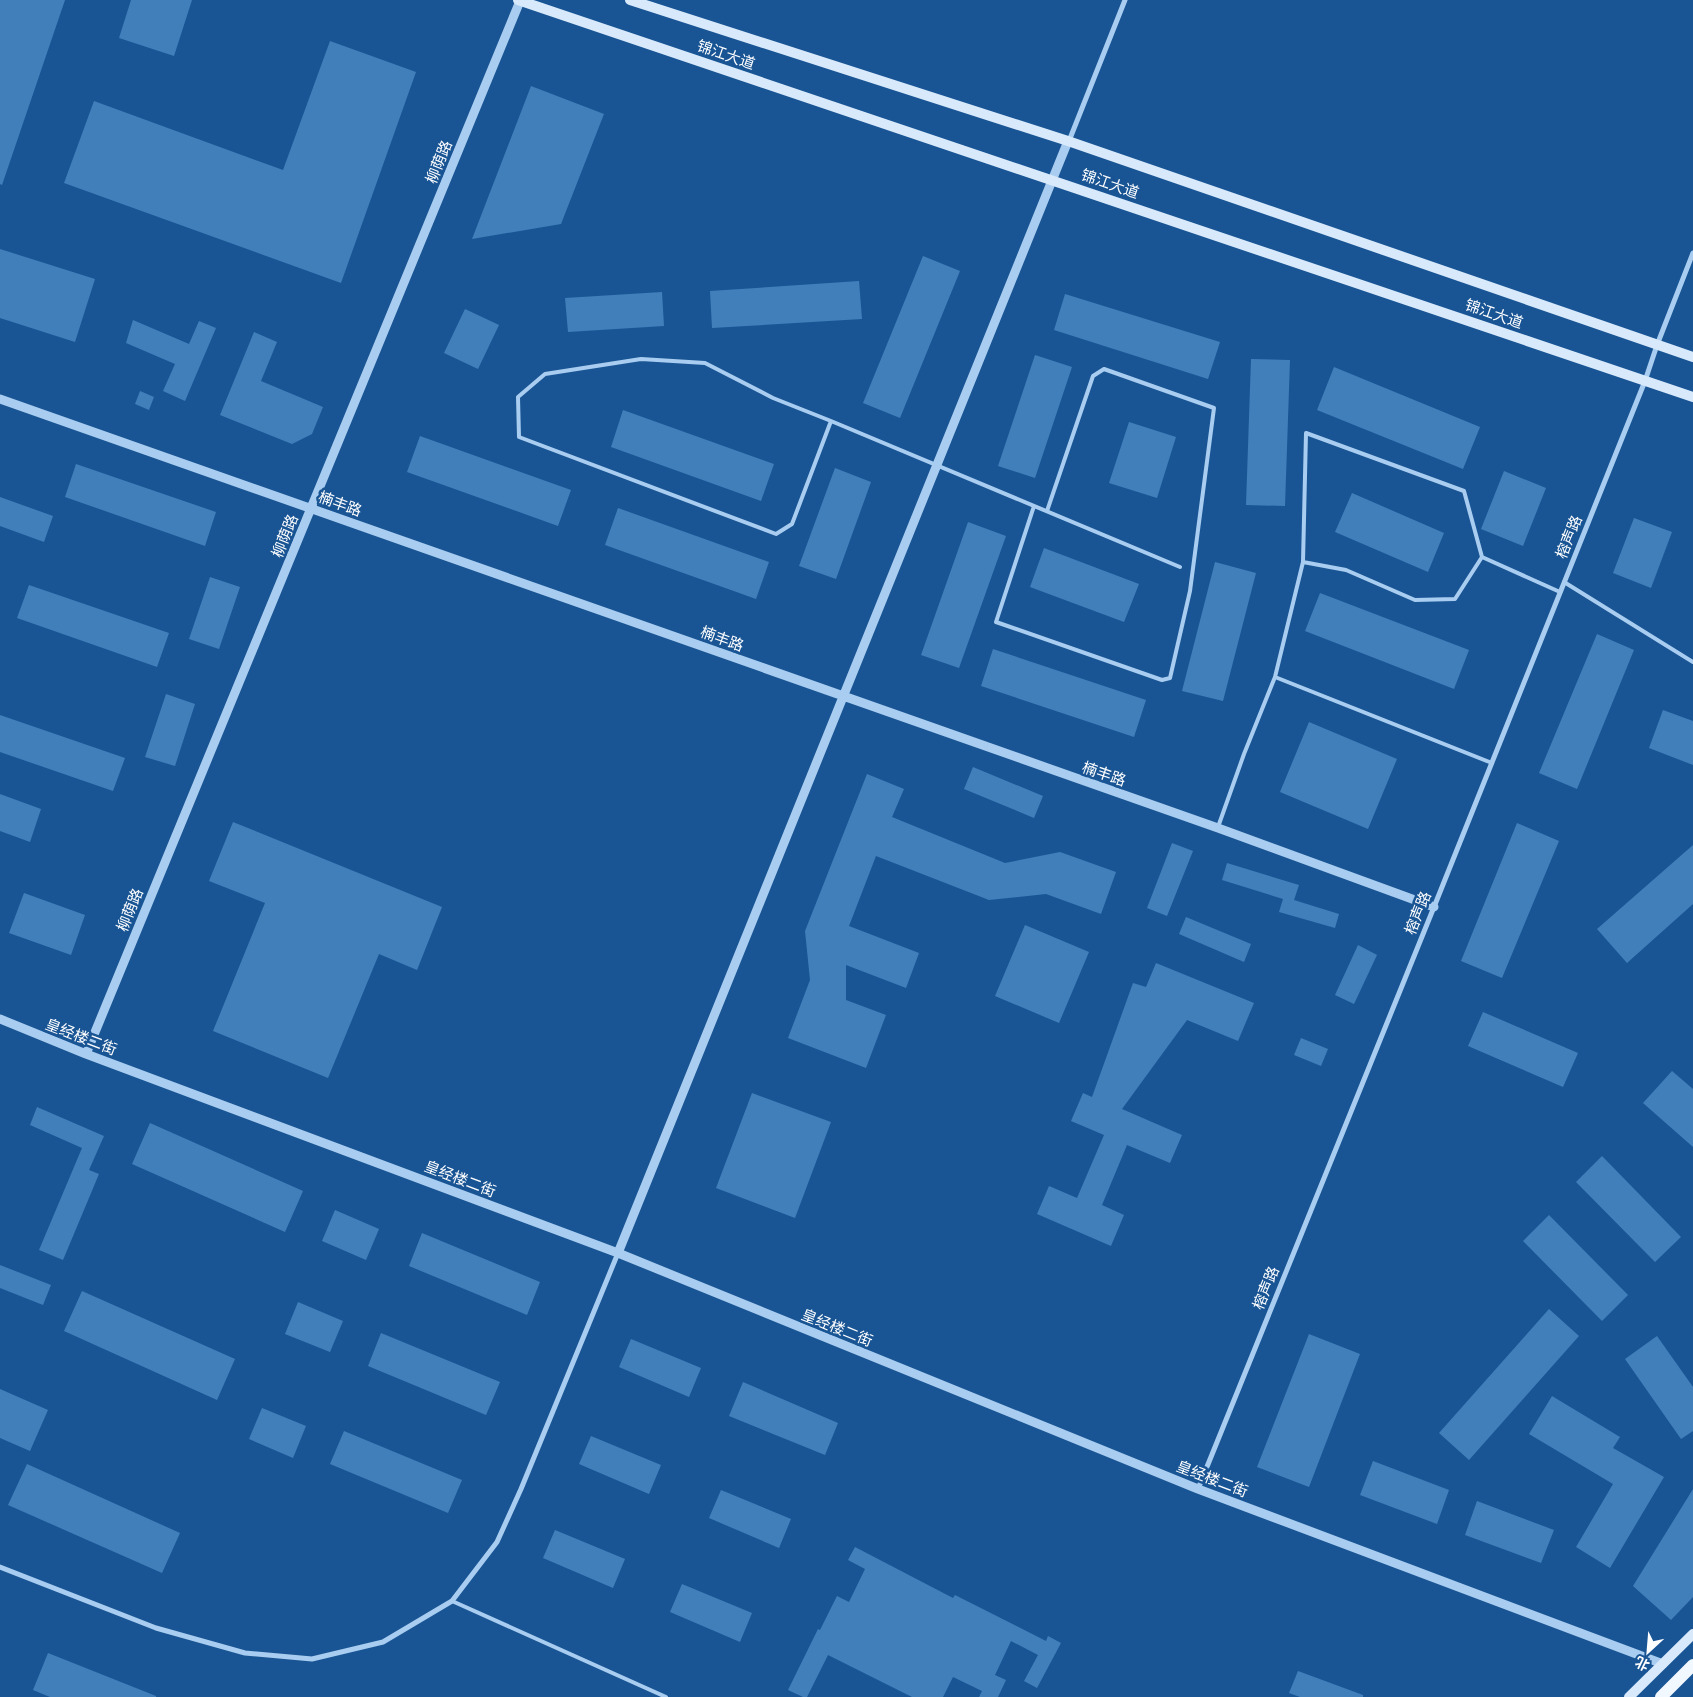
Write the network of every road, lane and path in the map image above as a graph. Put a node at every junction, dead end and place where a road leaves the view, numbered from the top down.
1 (519, 0) edge
2 (630, 0) edge
3 (1125, 0) edge
4 (1068, 141) junction
5 (1052, 180) junction
6 (1693, 253) edge
7 (1657, 345) junction
8 (1693, 357) edge
9 (1645, 381) junction
10 (1693, 397) edge
11 (0, 399) edge
12 (831, 421) junction
13 (936, 466) junction
14 (1034, 506) junction
15 (312, 508) junction
16 (1047, 511) junction
17 (1482, 557) junction
18 (1303, 562) junction
19 (1180, 567) dead end
20 (1564, 582) junction
21 (1560, 592) junction
22 (1693, 662) edge
23 (1275, 677) junction
24 (843, 697) junction
25 (1492, 763) junction
26 (1218, 828) junction
27 (1434, 907) junction
28 (0, 1019) edge
29 (86, 1054) junction
30 (618, 1253) junction
31 (1198, 1489) junction
32 (0, 1568) edge
33 (452, 1601) junction
34 (1693, 1634) edge
35 (1663, 1664) junction
36 (1693, 1664) edge
37 (666, 1697) edge
38 (1629, 1697) edge
39 (1661, 1697) edge

1 - 5 main road, 锦江大道
1 - 15 street, 柳荫路
2 - 4 main road, 锦江大道
3 - 4 street
4 - 5 street
4 - 7 main road, 锦江大道
5 - 9 main road, 锦江大道
5 - 13 street
6 - 7 street, 榕声路
7 - 8 main road, 锦江大道
7 - 9 street, 榕声路
9 - 10 main road, 锦江大道
9 - 20 street, 榕声路
11 - 15 street, 楠丰路
12 - 12 lane
12 - 13 lane
13 - 14 lane
13 - 24 street
14 - 16 lane
14 - 16 lane
15 - 24 street, 楠丰路
15 - 29 street, 柳荫路
16 - 19 lane
17 - 18 lane
17 - 18 lane
17 - 21 lane
18 - 23 lane
20 - 21 street, 榕声路
20 - 22 lane
21 - 25 street, 榕声路
23 - 25 lane
23 - 26 lane
24 - 26 street, 楠丰路
24 - 30 street
25 - 27 street, 榕声路
26 - 27 street, 楠丰路
27 - 31 street, 榕声路
28 - 29 street, 皇经楼二街
29 - 30 street, 皇经楼二街
30 - 31 street, 皇经楼二街
30 - 33 street
31 - 35 street, 皇经楼二街
32 - 33 street
33 - 37 lane
34 - 35 main road
35 - 38 main road
36 - 39 main road

